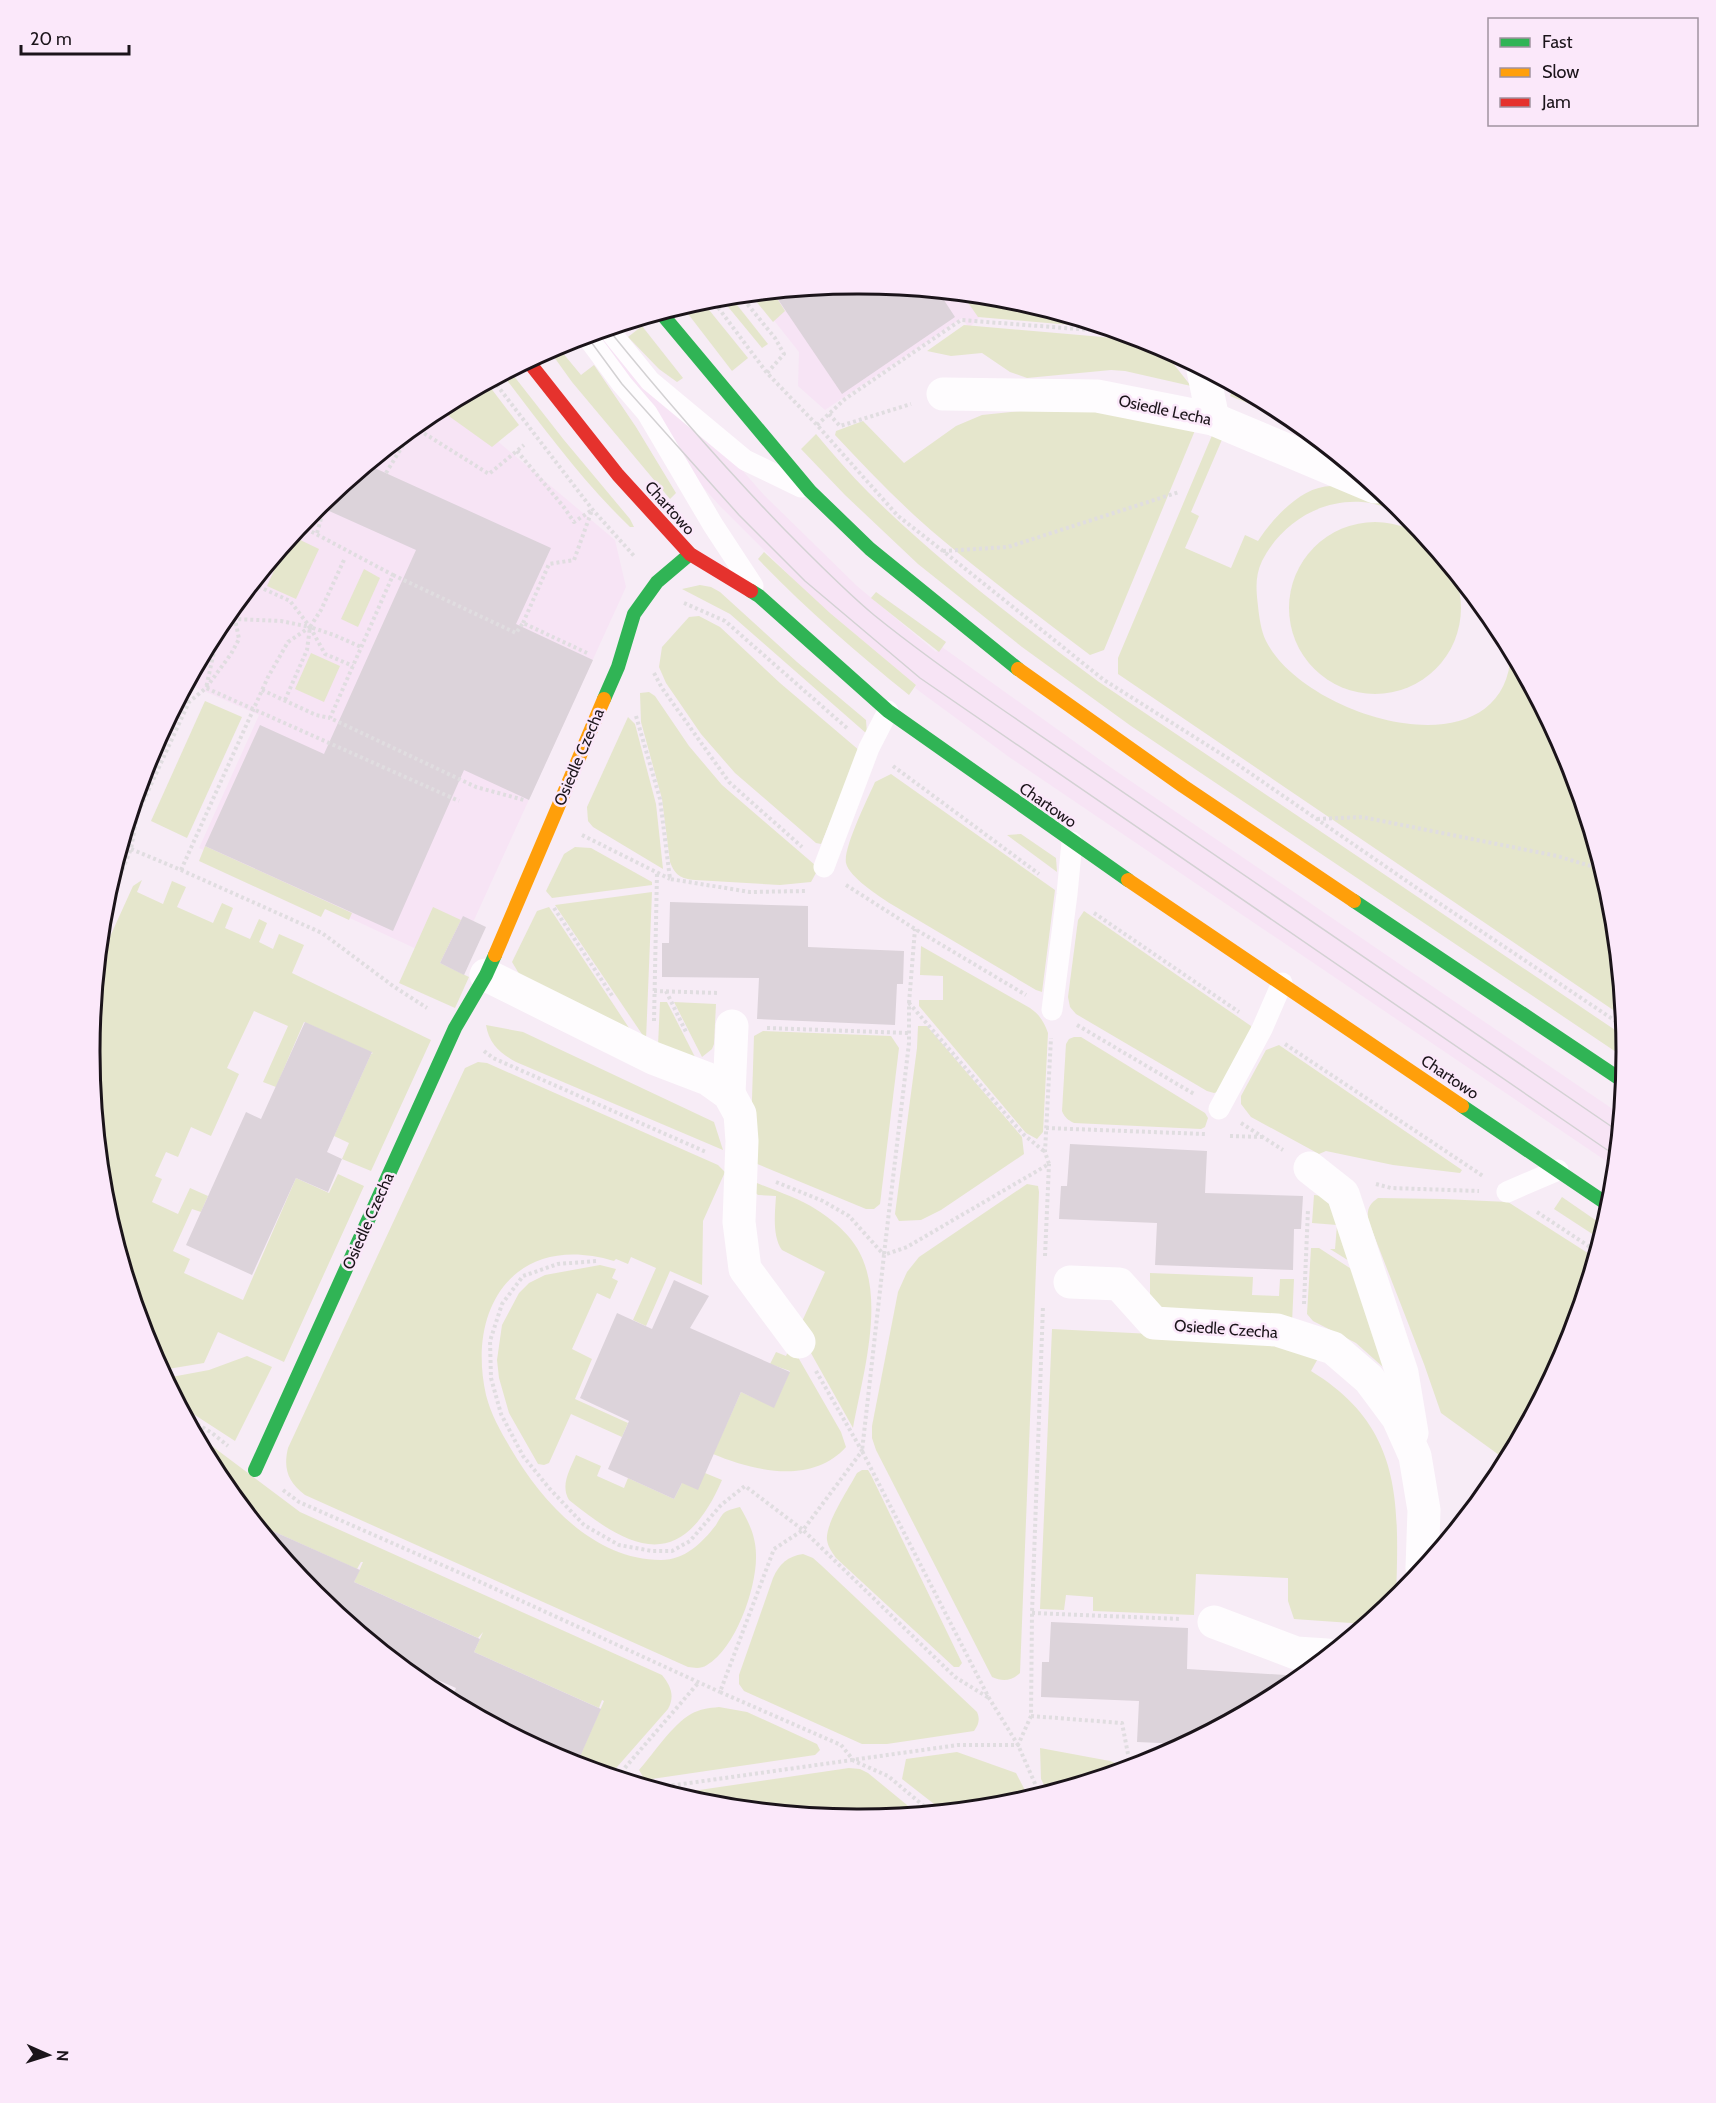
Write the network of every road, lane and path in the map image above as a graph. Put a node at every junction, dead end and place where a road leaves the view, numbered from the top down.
1 (746, 302) edge
2 (718, 308) edge
3 (667, 319) edge
4 (1086, 330) edge
5 (613, 335) edge
6 (592, 343) edge
7 (533, 367) edge
8 (766, 373) junction
9 (1205, 378) edge
10 (943, 394) joint
11 (829, 414) junction
12 (1213, 419) junction
13 (817, 425) junction
14 (423, 432) edge
15 (524, 445) dead end
16 (401, 448) edge
17 (517, 450) junction
18 (386, 473) dead end
19 (1351, 477) edge
20 (810, 491) junction
21 (1179, 492) dead end
22 (322, 516) edge
23 (309, 530) edge
24 (317, 533) junction
25 (943, 551) junction
26 (690, 554) junction
27 (344, 560) dead end
28 (393, 575) junction
29 (258, 589) edge
30 (759, 596) junction
31 (682, 602) dead end
32 (676, 610) dead end
33 (235, 620) joint
34 (523, 624) junction
35 (310, 627) junction
36 (361, 647) junction
37 (213, 655) edge
38 (353, 666) junction
39 (618, 667) junction
40 (653, 671) dead end
41 (206, 688) junction
42 (262, 690) junction
43 (285, 700) junction
44 (189, 702) joint
45 (254, 709) junction
46 (888, 711) junction
47 (330, 718) junction
48 (459, 801) dead end
49 (532, 802) dead end
50 (141, 809) edge
51 (1316, 819) junction
52 (552, 820) junction
53 (137, 822) edge
54 (1072, 842) junction
55 (131, 849) junction
56 (824, 867) junction
57 (1593, 867) edge
58 (123, 868) edge
59 (182, 870) junction
60 (530, 873) junction
61 (657, 873) junction
62 (670, 879) junction
63 (841, 890) dead end
64 (852, 890) junction
65 (818, 891) dead end
66 (915, 929) junction
67 (486, 975) junction
68 (1282, 983) junction
69 (654, 991) junction
70 (614, 999) dead end
71 (909, 1003) junction
72 (1052, 1010) junction
73 (1615, 1020) edge
74 (732, 1026) junction
75 (455, 1029) junction
76 (908, 1033) junction
77 (652, 1058) junction
78 (1615, 1076) edge
79 (729, 1094) junction
80 (1218, 1108) junction
81 (1046, 1128) junction
82 (1206, 1134) dead end
83 (1228, 1136) dead end
84 (1263, 1137) junction
85 (1045, 1152) junction
86 (1049, 1164) junction
87 (1310, 1168) junction
88 (741, 1170) junction
89 (1558, 1170) junction
90 (1371, 1183) dead end
91 (1507, 1192) joint
92 (1601, 1200) edge
93 (884, 1255) junction
94 (1045, 1258) dead end
95 (596, 1261) dead end
96 (1070, 1282) dead end
97 (1043, 1305) dead end
98 (1303, 1310) dead end
99 (799, 1342) joint
100 (200, 1426) edge
101 (862, 1451) junction
102 (1415, 1456) junction
103 (255, 1470) junction
104 (802, 1530) junction
105 (1422, 1557) edge
106 (1032, 1613) junction
107 (1214, 1622) joint
108 (1316, 1654) edge
109 (699, 1682) junction
110 (720, 1692) junction
111 (989, 1698) junction
112 (1030, 1716) junction
113 (1018, 1745) junction
114 (1128, 1754) dead end
115 (854, 1761) junction
116 (622, 1771) edge
117 (673, 1785) edge
118 (1036, 1787) edge
119 (924, 1806) edge

1 - 8 path
2 - 8 path
3 - 20 street
4 - 11 path
5 - 20 lane
6 - 30 lane
7 - 26 street, Chartowo
8 - 13 path
9 - 12 street
10 - 11 path
10 - 12 street, Osiedle Lecha
11 - 13 path
12 - 19 street, Osiedle Lecha
13 - 25 path
14 - 17 path
15 - 17 path
16 - 18 path
17 - 34 path
20 - 78 street
21 - 25 path
22 - 24 path
23 - 24 path
24 - 28 path
25 - 51 path
26 - 30 street, Chartowo
26 - 39 street, Osiedle Czecha
27 - 35 path
28 - 34 path
28 - 36 path
29 - 35 path
30 - 46 street, Chartowo
31 - 32 path
33 - 35 path
33 - 41 path
34 - 39 path
35 - 36 path
35 - 38 path
35 - 42 path
35 - 43 path
36 - 38 path
37 - 41 path
38 - 47 path
39 - 52 street, Osiedle Czecha
39 - 62 path
40 - 56 path
41 - 44 path
41 - 45 path
42 - 43 path
42 - 45 path
43 - 47 path
44 - 50 path
45 - 48 path
45 - 59 path
46 - 54 street, Chartowo
46 - 56 lane
47 - 49 path
51 - 57 path
51 - 73 path
52 - 60 street, Osiedle Czecha
52 - 61 path
53 - 55 path
54 - 68 street, Chartowo
54 - 72 lane
55 - 58 path
55 - 59 path
56 - 64 path
59 - 75 path
60 - 67 street, Osiedle Czecha
60 - 70 path
61 - 62 path
61 - 69 path
62 - 65 path
63 - 64 path
64 - 66 path
66 - 71 path
66 - 72 path
67 - 75 street, Osiedle Czecha
67 - 77 street
68 - 80 lane
68 - 89 street, Chartowo
69 - 74 path
69 - 77 path
71 - 76 path
71 - 85 path
72 - 80 path
72 - 81 path
74 - 76 path
74 - 79 street
75 - 88 path
75 - 103 street, Osiedle Czecha
76 - 93 path
77 - 79 street
79 - 88 street
80 - 84 path
81 - 82 path
81 - 85 path
83 - 84 path
84 - 87 path
85 - 86 path
86 - 93 path
86 - 94 path
87 - 98 path
87 - 102 street, Osiedle Czecha
88 - 93 path
88 - 99 street
89 - 91 lane
89 - 92 street, Chartowo
90 - 91 path
93 - 101 path
95 - 104 path
96 - 102 street, Osiedle Czecha
97 - 106 path
99 - 101 path
100 - 103 path
101 - 104 path
101 - 111 path
102 - 105 street, Osiedle Czecha
103 - 109 path
104 - 110 path
104 - 111 path
106 - 107 path
106 - 112 path
107 - 108 street
109 - 110 path
109 - 116 path
110 - 115 path
111 - 113 path
112 - 113 path
112 - 114 path
113 - 115 path
113 - 118 path
115 - 117 path
115 - 119 path

